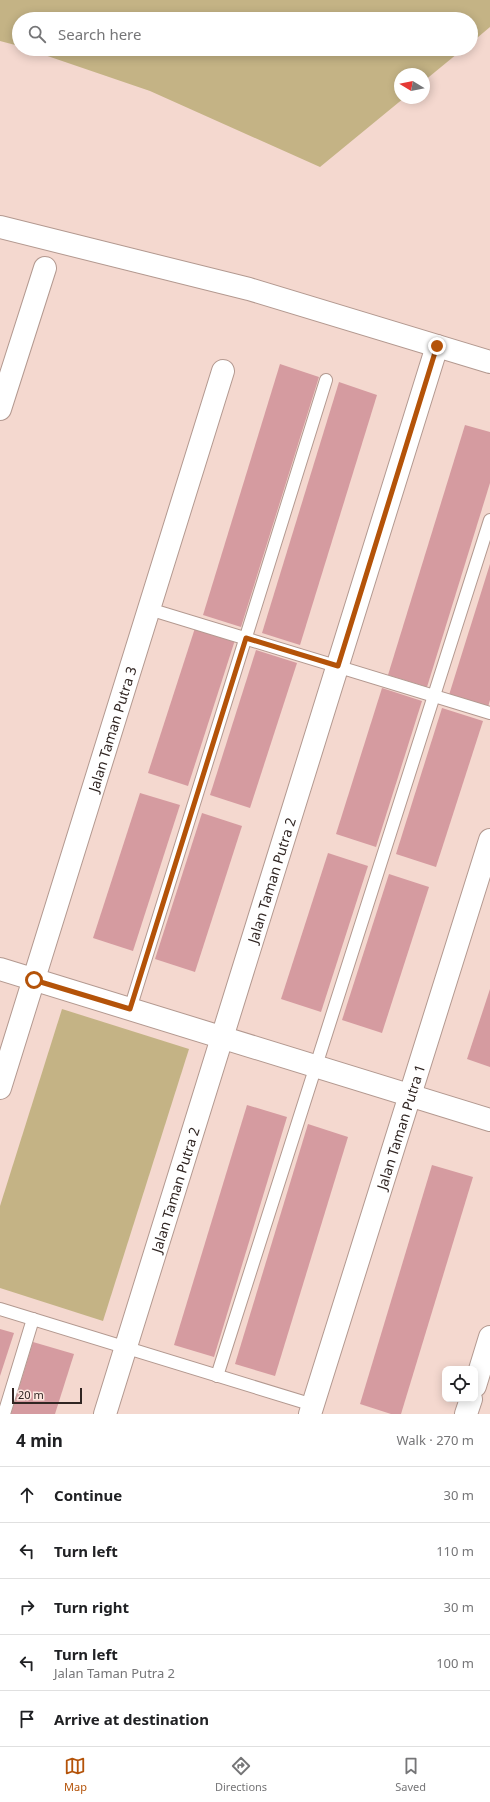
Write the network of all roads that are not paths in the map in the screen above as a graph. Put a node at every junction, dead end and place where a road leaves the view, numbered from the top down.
1 (0, 227) edge
2 (45, 268) dead end
3 (437, 346) junction
4 (490, 362) edge
5 (223, 371) dead end
6 (326, 380) dead end
7 (0, 409) edge
8 (490, 520) edge
9 (149, 609) junction
10 (246, 638) junction
11 (338, 666) junction
12 (434, 696) junction
13 (490, 713) edge
14 (490, 840) edge
15 (0, 969) edge
16 (34, 980) junction
17 (130, 1009) junction
18 (222, 1038) junction
19 (316, 1067) junction
20 (0, 1088) edge
21 (410, 1096) junction
22 (490, 1120) edge
23 (0, 1309) edge
24 (33, 1319) junction
25 (490, 1337) edge
26 (126, 1348) junction
27 (217, 1376) junction
28 (478, 1376) edge
29 (470, 1402) edge
30 (311, 1409) edge
31 (4, 1414) edge
32 (105, 1414) edge
33 (466, 1414) edge

1 - 3 street
2 - 7 street
3 - 4 street
3 - 11 street, Jalan Taman Putra 2
5 - 9 street, Jalan Taman Putra 3
6 - 10 lane
8 - 12 lane
9 - 10 lane
9 - 16 street, Jalan Taman Putra 3
10 - 11 lane
10 - 17 lane
11 - 12 lane
11 - 18 street, Jalan Taman Putra 2
12 - 13 lane
12 - 19 lane
14 - 21 street, Jalan Taman Putra 1
15 - 16 street
16 - 17 street
16 - 20 street, Jalan Taman Putra 3
17 - 18 street
18 - 19 street
18 - 26 street, Jalan Taman Putra 2
19 - 21 street
19 - 27 lane
21 - 22 street
21 - 30 street, Jalan Taman Putra 1
23 - 24 lane
24 - 26 lane
24 - 31 lane
25 - 28 street
26 - 27 lane
26 - 32 street, Jalan Taman Putra 2
27 - 30 lane
29 - 33 street

